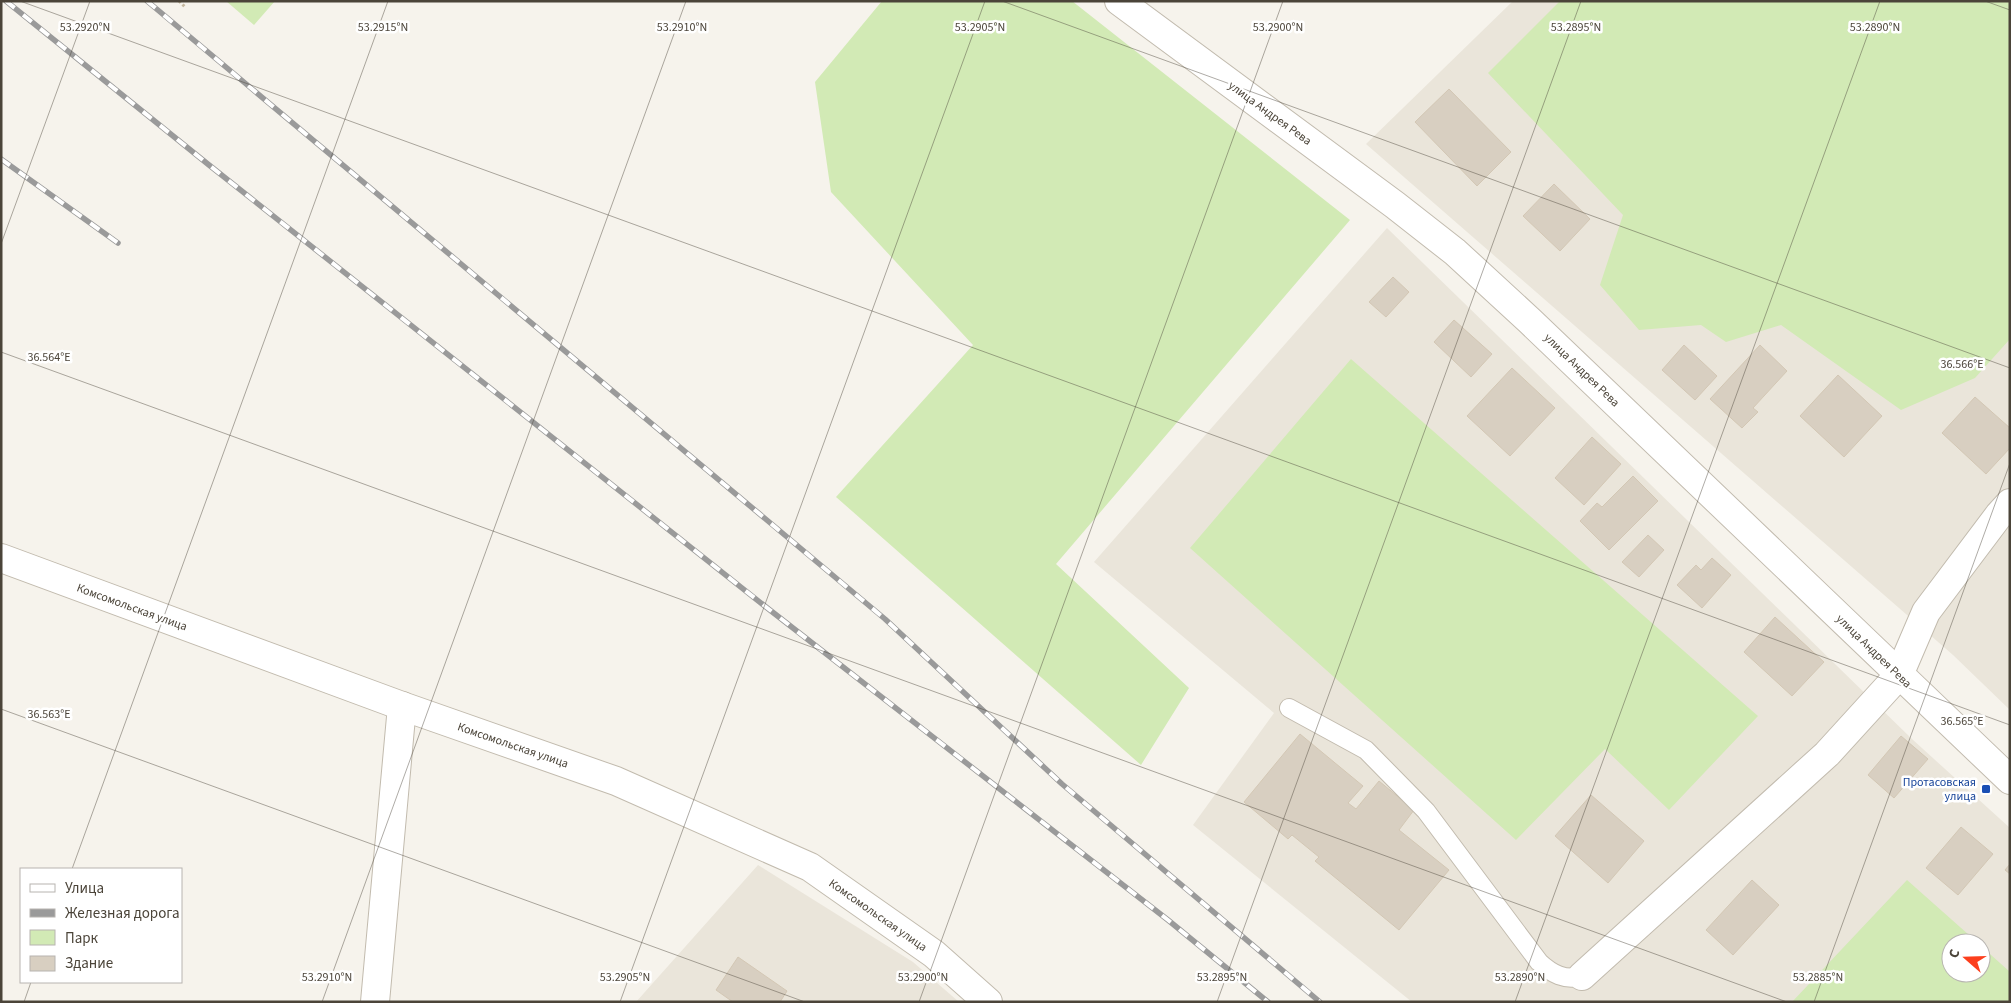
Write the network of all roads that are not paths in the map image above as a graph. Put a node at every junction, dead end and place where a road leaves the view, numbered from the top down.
1 (1119, 1) edge
2 (2010, 503) edge
3 (1, 558) edge
4 (1899, 675) junction
5 (402, 706) junction
6 (1289, 708) dead end
7 (2010, 780) edge
8 (1582, 976) joint
9 (375, 1002) edge
10 (988, 1002) edge

1 - 4 street, улица Андрея Рева
2 - 4 street
3 - 5 street, Комсомольская улица
4 - 7 street, улица Андрея Рева
4 - 8 street
5 - 9 street
5 - 10 street, Комсомольская улица
6 - 8 lane

